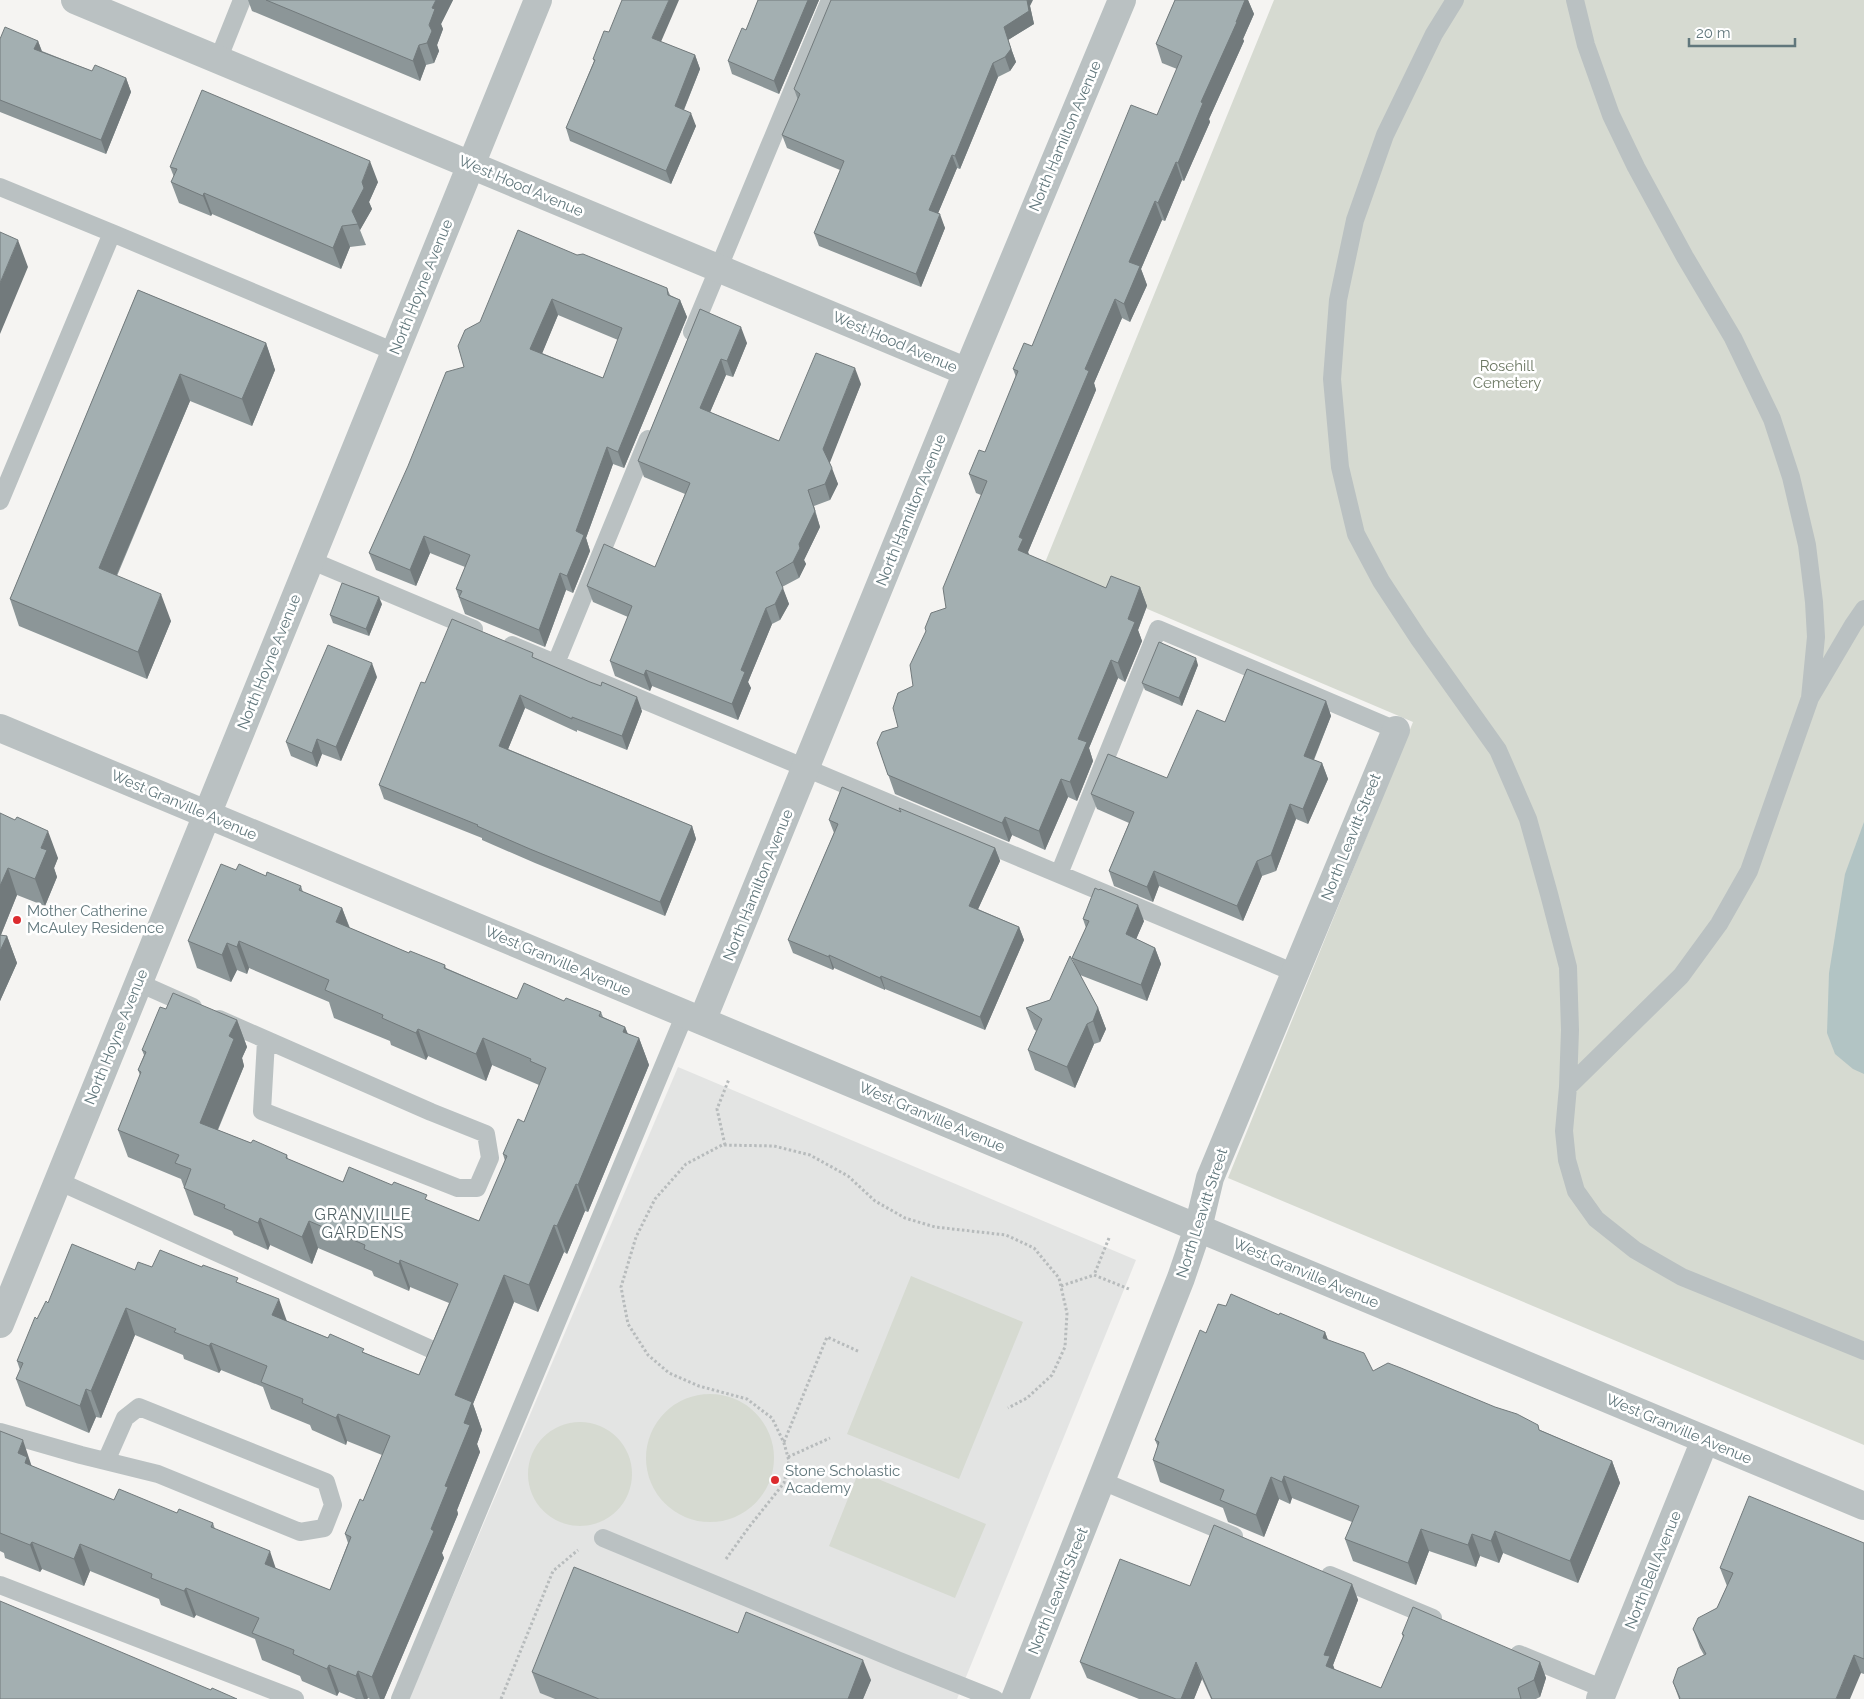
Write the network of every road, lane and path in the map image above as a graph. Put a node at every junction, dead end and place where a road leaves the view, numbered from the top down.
1 (75, 0) edge
2 (242, 0) edge
3 (538, 0) edge
4 (830, 0) edge
5 (1122, 0) edge
6 (1455, 0) edge
7 (1575, 0) edge
8 (218, 60) junction
9 (471, 165) junction
10 (0, 187) edge
11 (112, 233) junction
12 (718, 268) junction
13 (685, 348) edge
14 (395, 352) junction
15 (967, 372) junction
16 (656, 420) edge
17 (0, 501) edge
18 (310, 560) junction
19 (1864, 609) edge
20 (556, 664) junction
21 (1810, 698) junction
22 (0, 728) edge
23 (1396, 730) joint
24 (805, 768) junction
25 (207, 814) junction
26 (1059, 874) junction
27 (1295, 972) junction
28 (138, 983) junction
29 (694, 1017) junction
30 (266, 1040) junction
31 (729, 1079) dead end
32 (1568, 1087) junction
33 (725, 1145) junction
34 (58, 1182) junction
35 (1198, 1228) junction
36 (1109, 1238) dead end
37 (1094, 1275) junction
38 (1061, 1286) junction
39 (1129, 1289) dead end
40 (0, 1324) edge
41 (435, 1351) edge
42 (1864, 1351) edge
43 (860, 1352) dead end
44 (1008, 1408) dead end
45 (0, 1432) edge
46 (830, 1438) dead end
47 (1705, 1440) junction
48 (784, 1442) junction
49 (788, 1457) junction
50 (106, 1461) junction
51 (1102, 1480) junction
52 (1864, 1506) edge
53 (603, 1538) joint
54 (1245, 1540) edge
55 (1318, 1570) edge
56 (716, 1584) junction
57 (0, 1585) edge
58 (1444, 1622) edge
59 (1508, 1649) edge
60 (1602, 1694) edge
61 (295, 1699) edge
62 (400, 1699) edge
63 (501, 1699) edge
64 (995, 1699) edge
65 (1015, 1699) edge

1 - 8 street, West Hood Avenue
2 - 8 lane
3 - 9 street, North Hoyne Avenue
4 - 12 lane
5 - 15 street, North Hamilton Avenue
6 - 32 lane
7 - 21 lane
8 - 9 street, West Hood Avenue
9 - 12 street, West Hood Avenue
9 - 14 street, North Hoyne Avenue
10 - 11 lane
11 - 14 lane
11 - 17 lane
12 - 13 lane
12 - 15 street, West Hood Avenue
14 - 18 street, North Hoyne Avenue
15 - 24 street, North Hamilton Avenue
16 - 20 lane
18 - 20 lane
18 - 25 street, North Hoyne Avenue
19 - 21 lane
20 - 24 lane
21 - 32 lane
22 - 25 street, West Granville Avenue
23 - 26 lane
23 - 27 street, North Leavitt Street
24 - 26 lane
24 - 29 street, North Hamilton Avenue
25 - 28 street, North Hoyne Avenue
25 - 29 street, West Granville Avenue
26 - 27 lane
27 - 35 street, North Leavitt Street
28 - 30 lane
28 - 34 street, North Hoyne Avenue
29 - 35 street, West Granville Avenue
29 - 62 lane
30 - 30 lane
31 - 33 path
32 - 42 lane
33 - 38 path
33 - 48 path
34 - 40 street, North Hoyne Avenue
34 - 41 lane
35 - 47 street, West Granville Avenue
35 - 51 street, North Leavitt Street
36 - 37 path
37 - 38 path
37 - 39 path
38 - 44 path
43 - 48 path
45 - 50 lane
46 - 49 path
47 - 52 street, West Granville Avenue
47 - 60 street, North Bell Avenue
48 - 49 path
49 - 56 path
50 - 50 lane
51 - 54 lane
51 - 65 street, North Leavitt Street
53 - 56 lane
53 - 63 path
55 - 58 lane
56 - 64 lane
57 - 61 lane
59 - 60 lane

